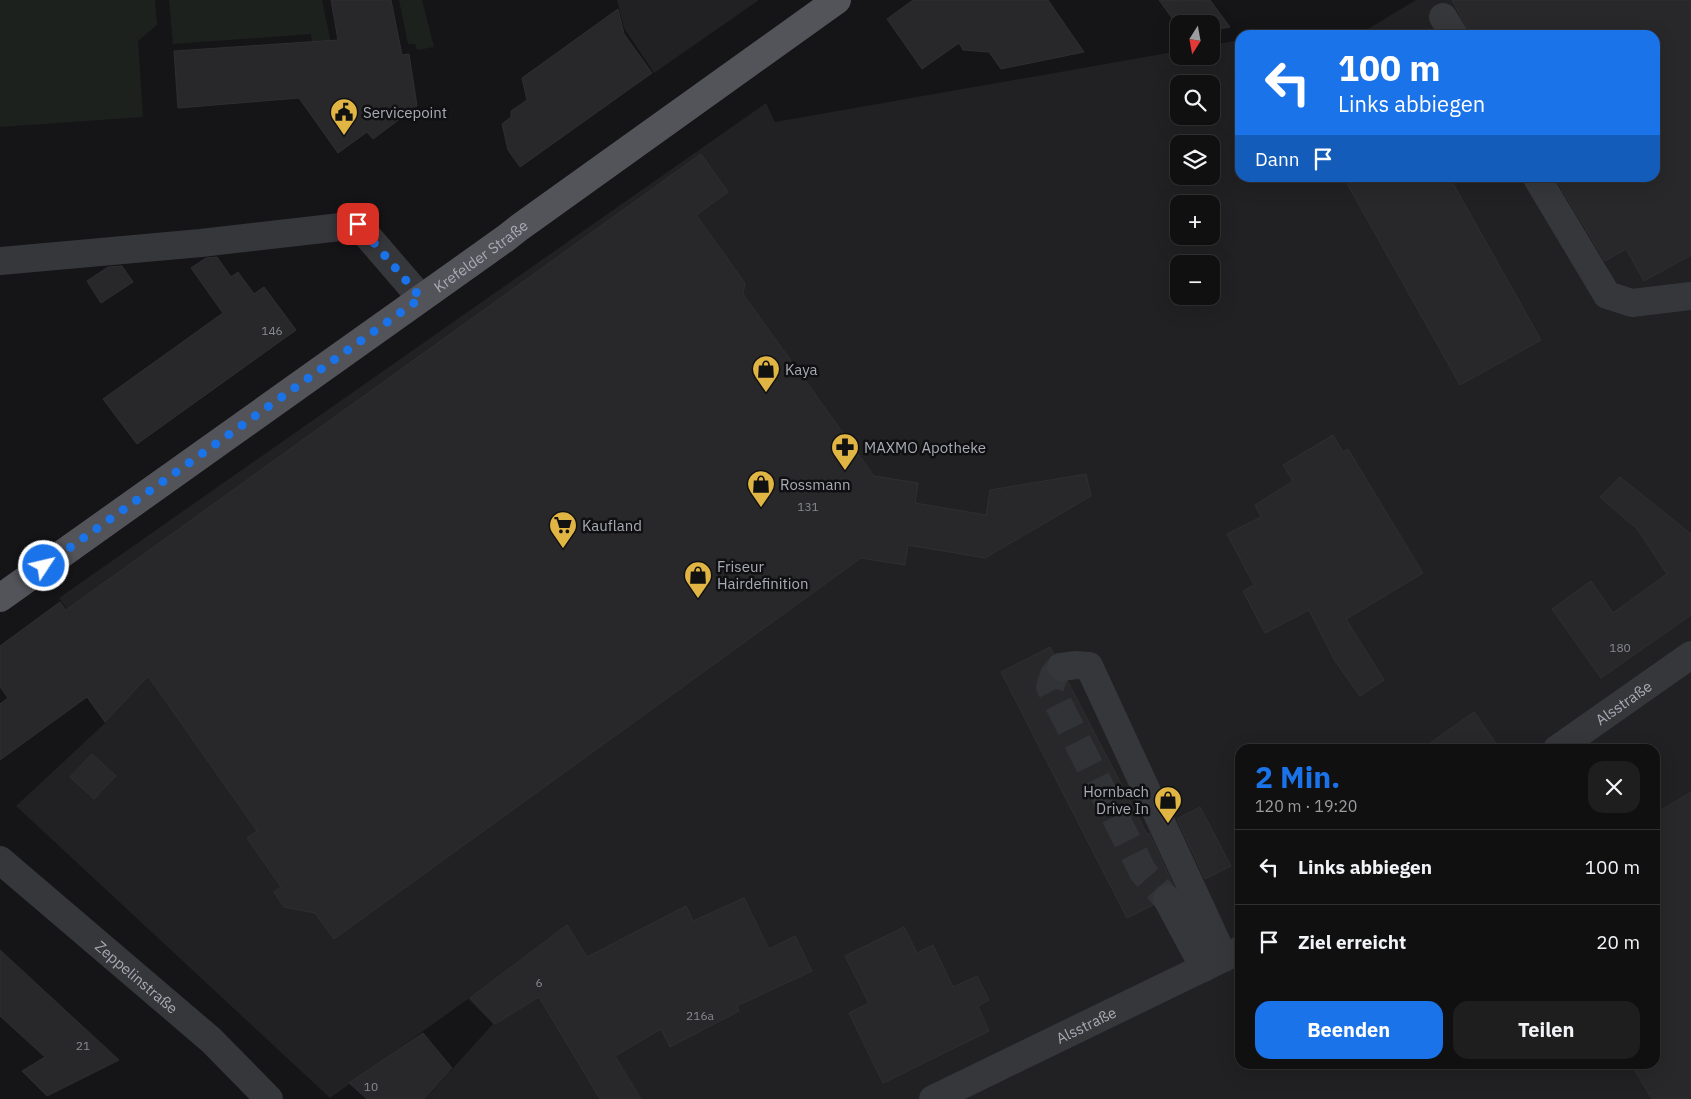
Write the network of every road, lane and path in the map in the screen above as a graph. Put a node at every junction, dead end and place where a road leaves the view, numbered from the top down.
1 (837, 0) edge
2 (1540, 182) edge
3 (0, 261) edge
4 (1691, 296) edge
5 (421, 298) junction
6 (0, 598) edge
7 (1691, 655) edge
8 (1061, 667) dead end
9 (1564, 744) edge
10 (0, 860) edge
11 (1168, 899) tunnel mouth
12 (1223, 958) edge
13 (269, 1099) edge
14 (933, 1099) edge

1 - 5 main road, Krefelder Straße
2 - 4 street
3 - 5 street
5 - 6 main road, Krefelder Straße
7 - 9 street, Alsstraße
8 - 12 street
10 - 13 street, Zeppelinstraße
11 - 12 street
12 - 14 street, Alsstraße

